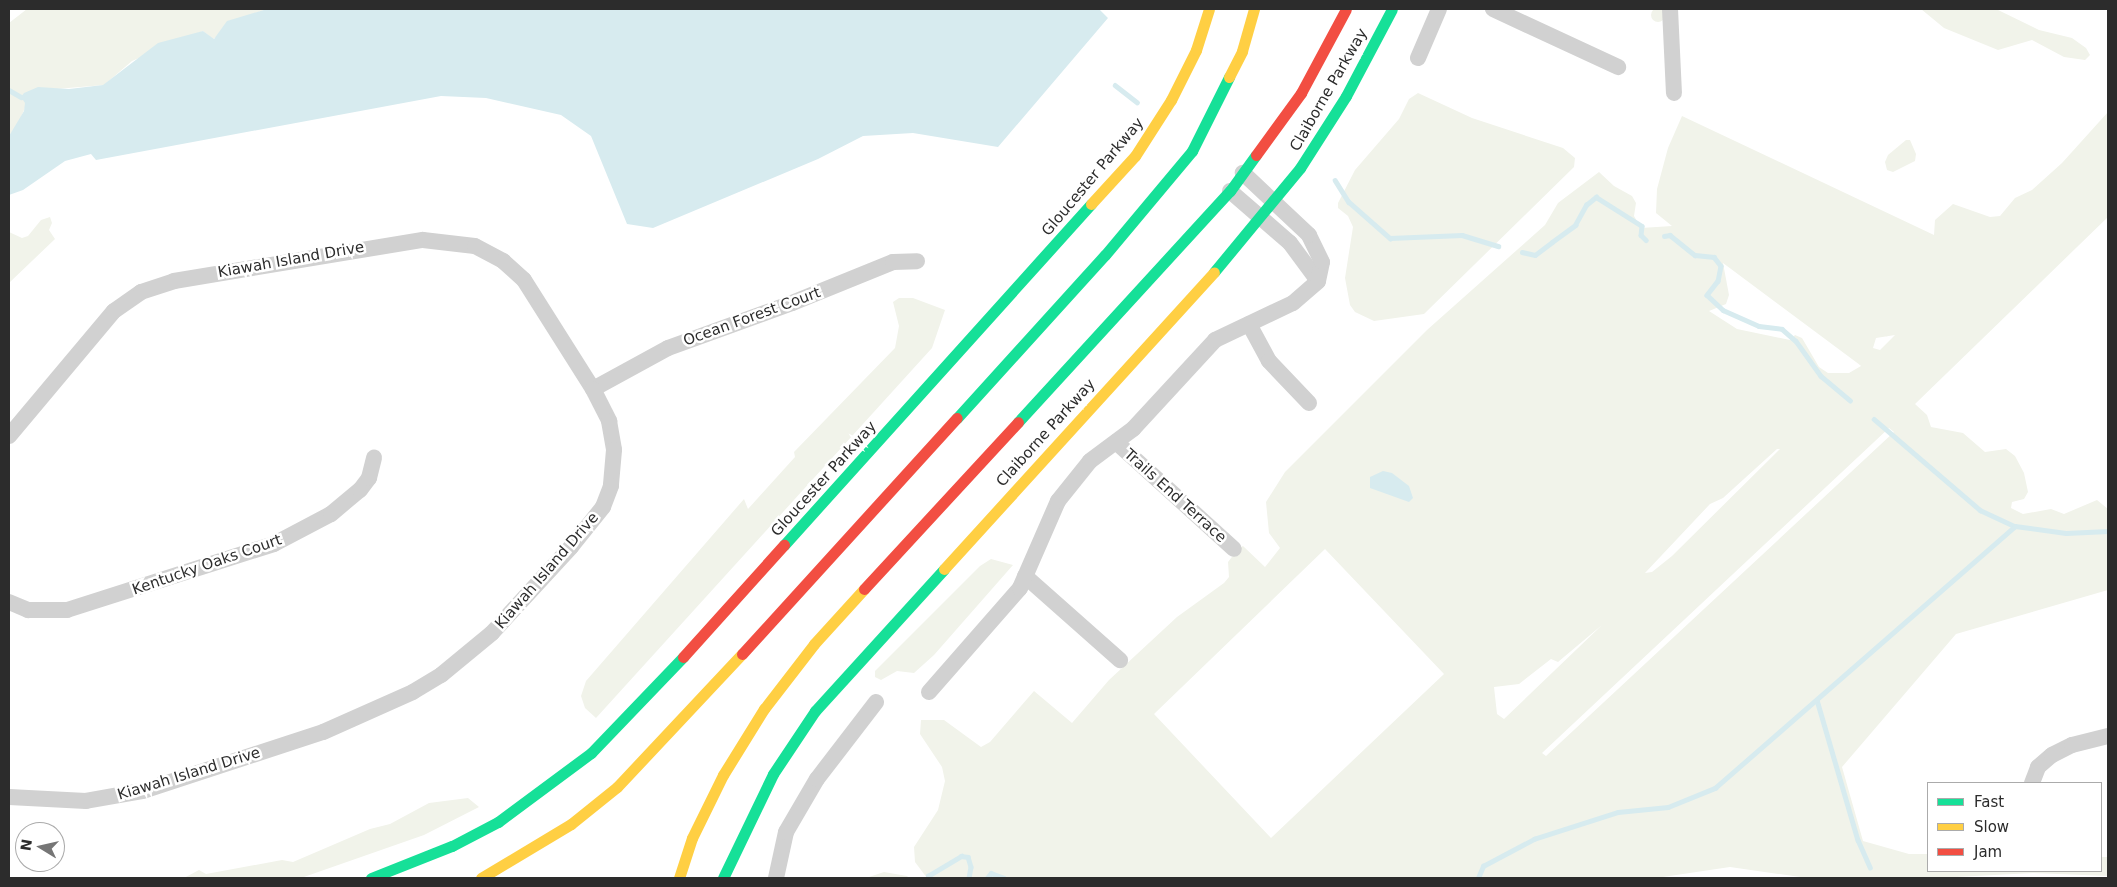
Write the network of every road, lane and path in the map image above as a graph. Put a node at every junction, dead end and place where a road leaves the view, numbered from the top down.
1 (1209, 9) edge
2 (1254, 9) edge
3 (1346, 9) edge
4 (1392, 9) edge
5 (1439, 9) edge
6 (1493, 9) edge
7 (1670, 9) edge
8 (1418, 58) dead end
9 (1618, 67) dead end
10 (1674, 93) dead end
11 (1244, 174) junction
12 (1230, 191) junction
13 (1274, 200) junction
14 (1260, 215) junction
15 (917, 262) dead end
16 (1318, 281) junction
17 (1249, 324) junction
18 (593, 389) junction
19 (1310, 403) dead end
20 (9, 436) edge
21 (1116, 442) junction
22 (374, 458) dead end
23 (1234, 550) dead end
24 (1025, 576) junction
25 (9, 602) edge
26 (1120, 660) dead end
27 (929, 692) dead end
28 (876, 702) dead end
29 (2108, 736) edge
30 (2032, 782) edge
31 (9, 797) edge
32 (371, 878) edge
33 (481, 878) edge
34 (679, 878) edge
35 (723, 878) edge
36 (776, 878) edge

1 - 32 main road, Gloucester Parkway
2 - 33 main road
3 - 11 main road, Claiborne Parkway
4 - 13 main road, Claiborne Parkway
5 - 8 street
6 - 9 street
7 - 10 street
11 - 12 main road, Claiborne Parkway
11 - 13 street
12 - 14 street
12 - 34 main road, Claiborne Parkway
13 - 14 main road, Claiborne Parkway
13 - 16 street
14 - 16 street
14 - 35 main road, Claiborne Parkway
15 - 18 street, Ocean Forest Court
16 - 17 street
17 - 19 street
17 - 21 street
18 - 20 street, Kiawah Island Drive
18 - 31 street, Kiawah Island Drive
21 - 23 street, Trails End Terrace
21 - 24 street
22 - 25 street, Kentucky Oaks Court
24 - 26 street
24 - 27 street
28 - 36 street
29 - 30 street

